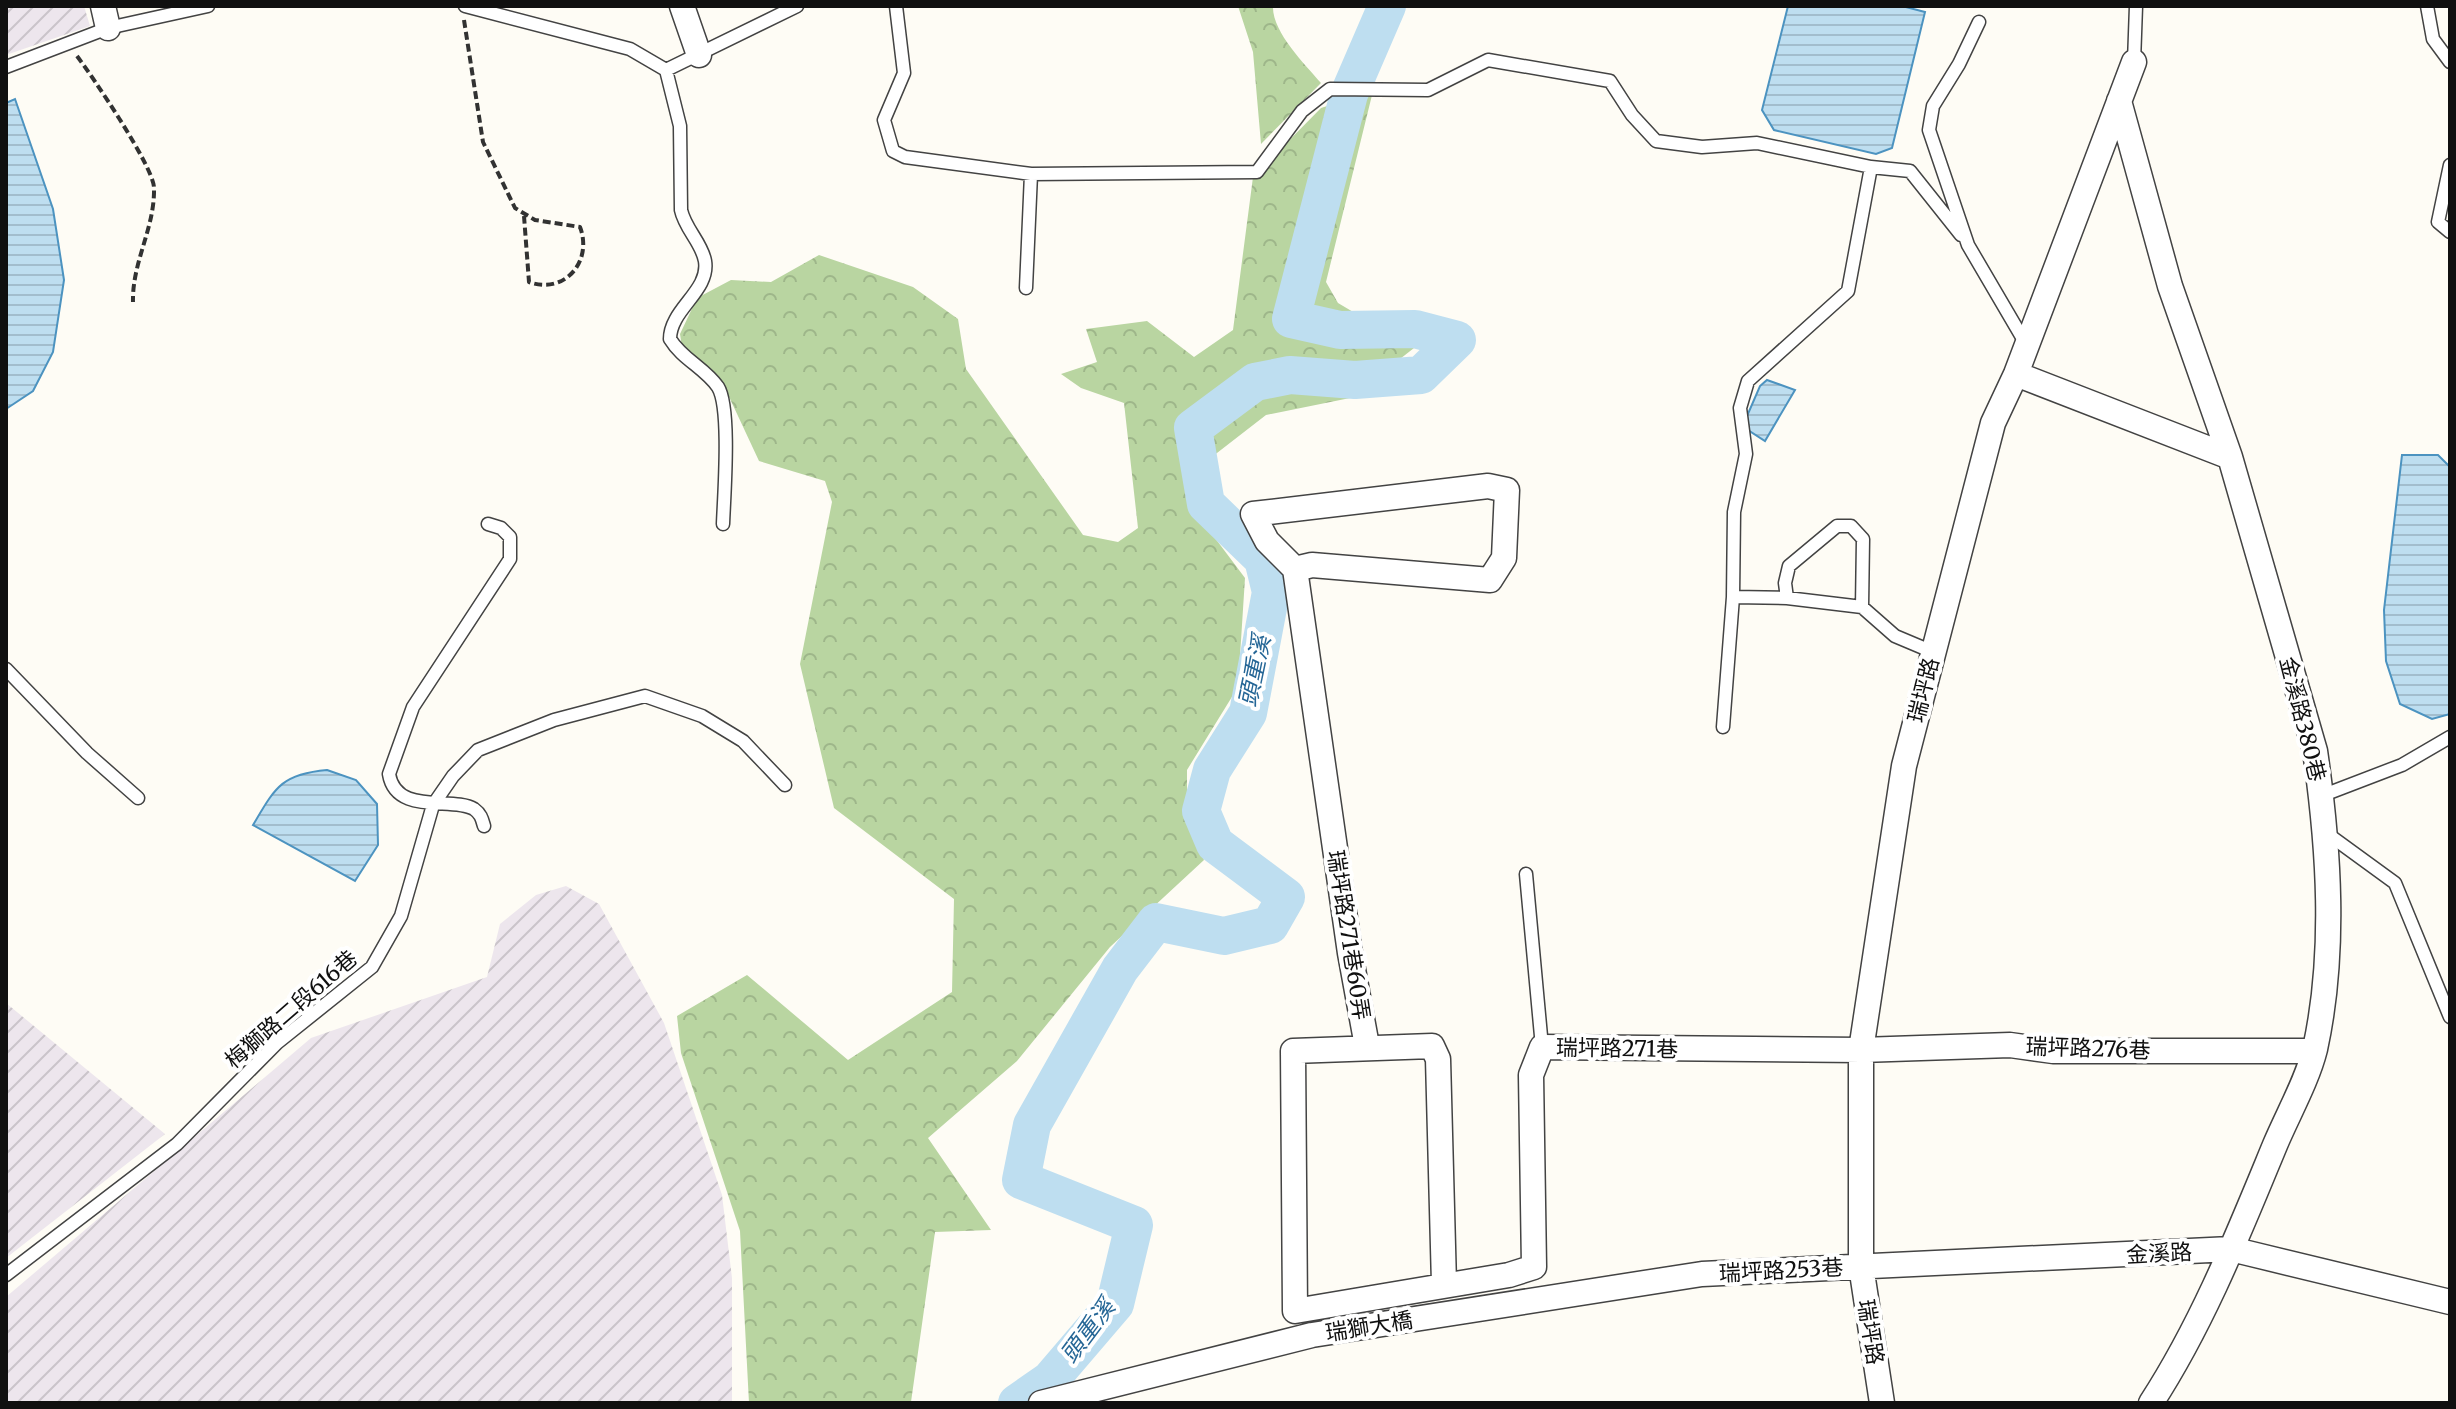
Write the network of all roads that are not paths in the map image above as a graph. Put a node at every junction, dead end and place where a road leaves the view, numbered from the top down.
1 (208, 6) edge
2 (464, 6) edge
3 (682, 6) edge
4 (797, 6) edge
5 (896, 6) edge
6 (2136, 6) edge
7 (2427, 6) edge
8 (105, 17) edge
9 (1979, 22) dead end
10 (699, 55) junction
11 (2134, 62) joint
12 (2450, 62) edge
13 (6, 67) edge
14 (666, 70) junction
15 (2119, 101) junction
16 (2450, 165) edge
17 (1871, 167) junction
18 (1031, 174) junction
19 (2450, 232) edge
20 (1968, 245) junction
21 (1026, 288) dead end
22 (2027, 345) junction
23 (2016, 374) junction
24 (2230, 457) junction
25 (488, 524) dead end
26 (723, 524) dead end
27 (1295, 569) junction
28 (1733, 597) junction
29 (1787, 598) junction
30 (1862, 607) junction
31 (1933, 652) junction
32 (6, 669) edge
33 (1723, 727) dead end
34 (2450, 737) edge
35 (785, 785) dead end
36 (2321, 796) junction
37 (138, 798) dead end
38 (433, 805) junction
39 (484, 826) dead end
40 (2325, 832) junction
41 (1526, 874) dead end
42 (2450, 1017) edge
43 (1367, 1046) junction
44 (1542, 1047) junction
45 (1861, 1050) junction
46 (2314, 1051) junction
47 (2231, 1249) junction
48 (1861, 1266) junction
49 (1702, 1274) joint
50 (6, 1275) edge
51 (1444, 1284) junction
52 (2450, 1302) edge
53 (1041, 1403) edge
54 (1882, 1403) edge
55 (2151, 1403) edge

1 - 8 lane
2 - 14 lane
3 - 10 street
4 - 10 lane
5 - 18 lane
6 - 11 lane, 瑞坪路
7 - 12 lane
8 - 13 lane
9 - 20 lane
10 - 14 lane
11 - 15 street, 瑞坪路
14 - 26 lane
15 - 22 street, 瑞坪路
15 - 24 street, 金溪路380巷
16 - 19 lane
17 - 18 lane
17 - 20 lane
17 - 28 lane
18 - 21 lane
20 - 22 lane
22 - 23 street, 瑞坪路
23 - 24 street
23 - 31 street, 瑞坪路
24 - 36 street, 金溪路380巷
25 - 38 lane
27 - 27 street
27 - 43 street, 瑞坪路271巷60弄
28 - 29 lane
28 - 33 lane
29 - 30 lane
29 - 30 lane
30 - 31 lane
31 - 45 street, 瑞坪路
32 - 37 lane
34 - 36 lane
35 - 38 lane, 梅獅路二段616巷
36 - 40 street, 金溪路380巷
38 - 39 lane
38 - 50 lane, 梅獅路二段616巷
40 - 42 lane
40 - 46 street, 金溪路380巷
41 - 44 lane
43 - 51 street, 瑞坪路271巷60弄
43 - 51 street
44 - 45 street, 瑞坪路271巷
44 - 51 street, 瑞坪路271巷
45 - 46 street, 瑞坪路276巷
45 - 48 street, 瑞坪路
46 - 47 street, 金溪路380巷
47 - 48 street, 金溪路
47 - 52 street, 金溪路
47 - 55 street, 金溪路380巷
48 - 49 street, 瑞坪路253巷
48 - 54 street, 瑞坪路
49 - 53 street, 瑞獅大橋

